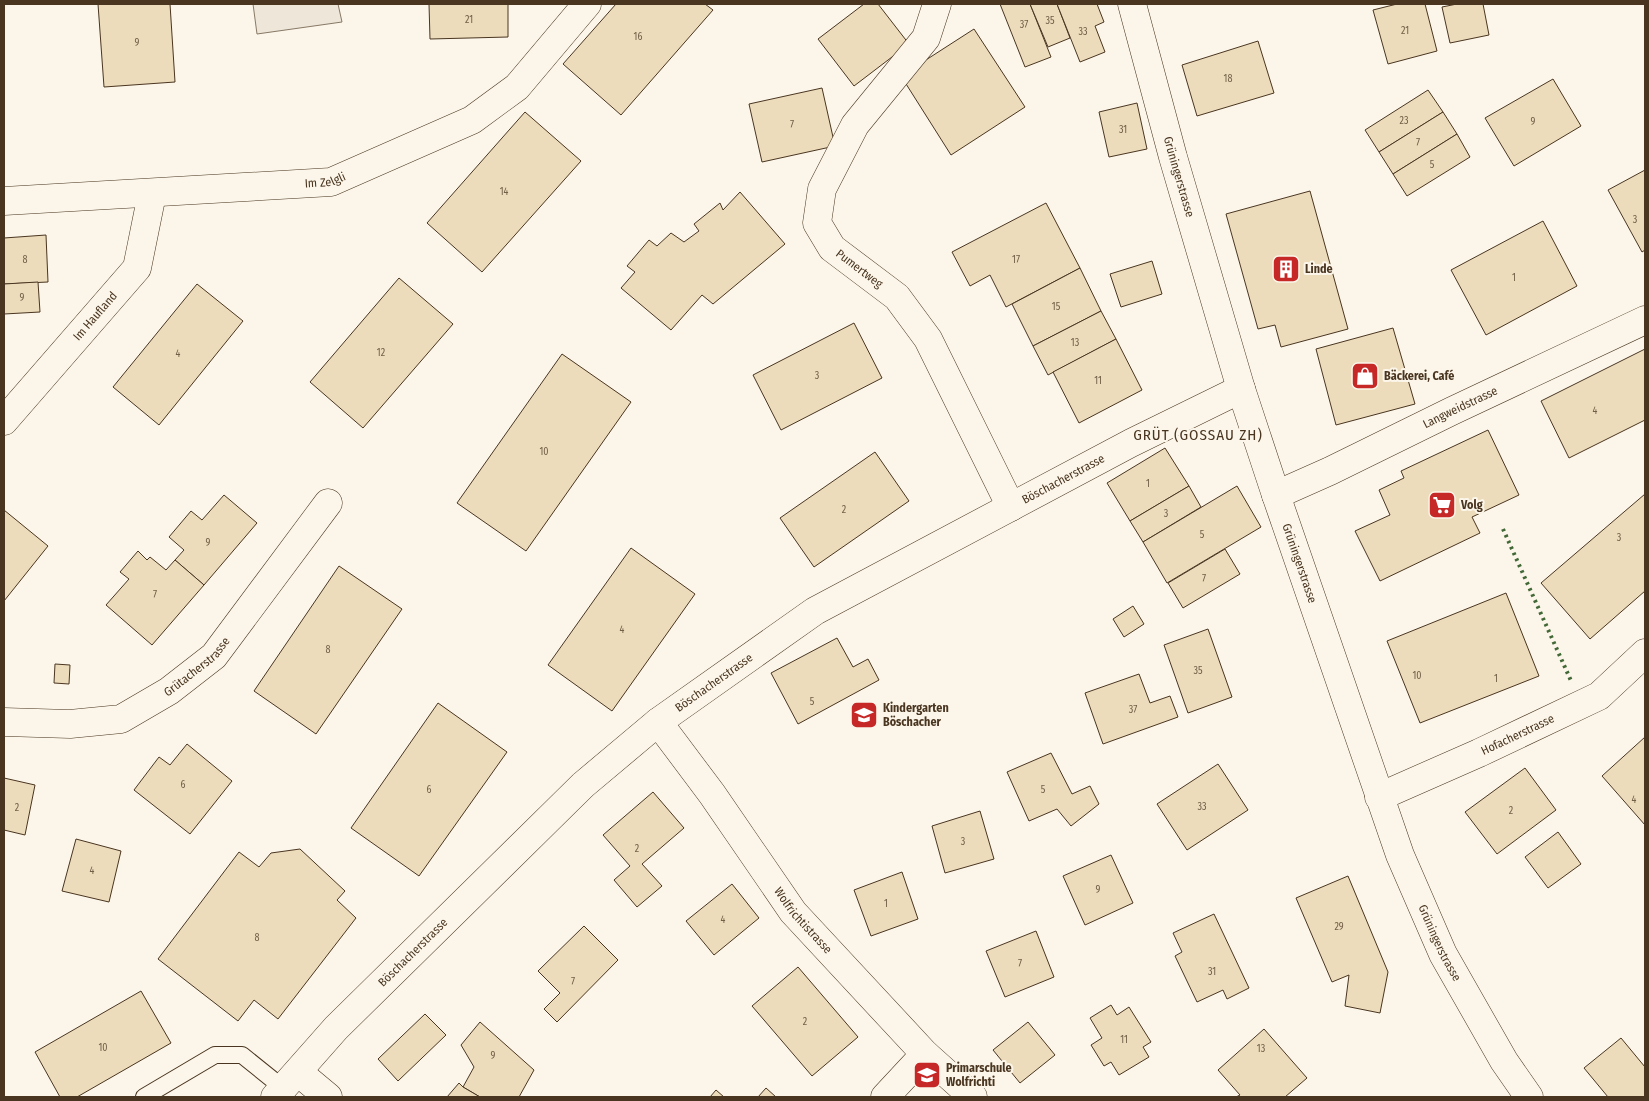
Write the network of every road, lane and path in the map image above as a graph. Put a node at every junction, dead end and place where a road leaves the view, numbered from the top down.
1 (586, 4) edge
2 (937, 4) edge
3 (1132, 4) edge
4 (152, 194) junction
5 (4, 201) edge
6 (1645, 320) edge
7 (1241, 388) junction
8 (4, 421) edge
9 (1276, 494) junction
10 (328, 503) dead end
11 (1011, 507) junction
12 (1645, 653) edge
13 (4, 722) edge
14 (658, 722) junction
15 (1379, 797) junction
16 (925, 1054) junction
17 (285, 1086) edge
18 (144, 1097) edge
19 (328, 1097) edge
20 (885, 1097) edge
21 (973, 1097) edge
22 (1529, 1097) edge

1 - 4 street, Im Zelgli
2 - 11 street, Pumertweg
3 - 7 street, Grüningerstrasse
4 - 5 street, Im Zelgli
4 - 8 street, Im Haufland
6 - 9 street, Langweidstrasse
7 - 9 street, Grüningerstrasse
7 - 11 street, Böschacherstrasse
9 - 15 street, Grüningerstrasse
10 - 13 street, Grütacherstrasse
11 - 14 street, Böschacherstrasse
12 - 15 street, Hofacherstrasse
14 - 16 street, Wolfrichtistrasse
14 - 17 street, Böschacherstrasse
15 - 22 street, Grüningerstrasse
16 - 20 street
16 - 21 street, Wolfrichtistrasse
17 - 18 lane
17 - 19 street

